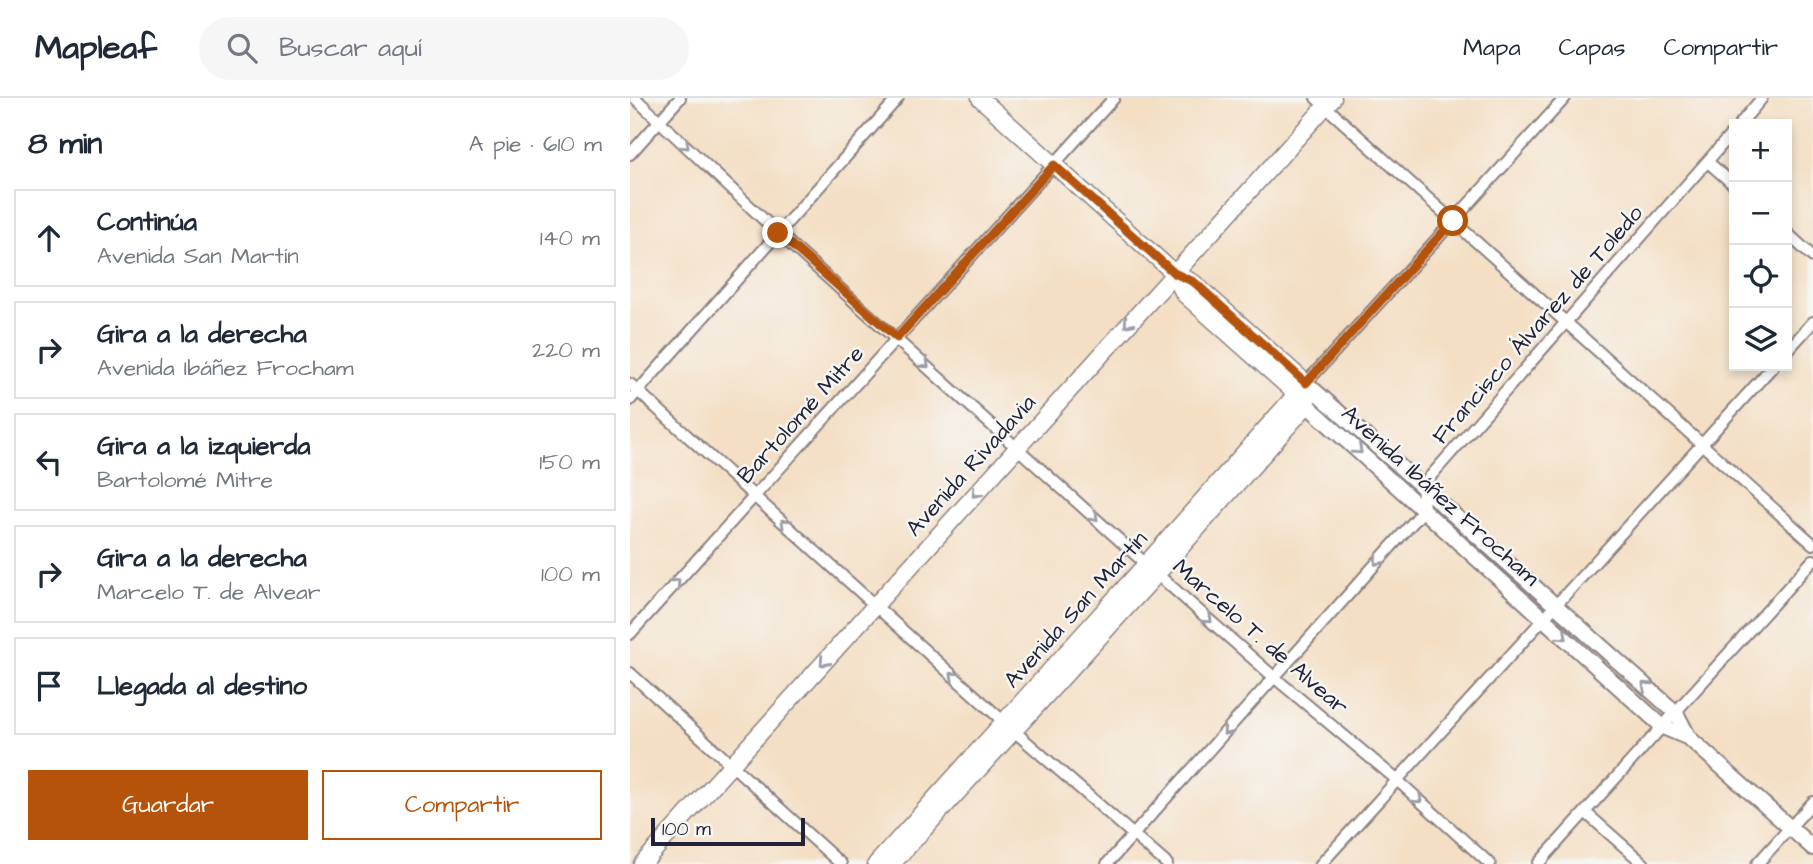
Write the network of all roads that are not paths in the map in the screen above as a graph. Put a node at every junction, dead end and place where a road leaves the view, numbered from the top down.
1 (635, 98) edge
2 (680, 98) edge
3 (898, 98) edge
4 (980, 98) edge
5 (1114, 98) edge
6 (1564, 98) edge
7 (1762, 98) edge
8 (1325, 101) edge
9 (1744, 119) edge
10 (660, 121) junction
11 (1729, 137) edge
12 (630, 154) edge
13 (1708, 162) junction
14 (1054, 165) junction
15 (1730, 182) edge
16 (1453, 221) junction
17 (778, 233) junction
18 (1792, 238) edge
19 (1813, 257) edge
20 (1174, 273) junction
21 (1566, 322) junction
22 (1813, 322) edge
23 (897, 338) junction
24 (1792, 345) edge
25 (1768, 371) edge
26 (633, 392) edge
27 (1303, 394) junction
28 (1702, 444) junction
29 (1017, 447) junction
30 (1422, 486) junction
31 (755, 495) junction
32 (1424, 510) junction
33 (1813, 544) edge
34 (1813, 560) edge
35 (1152, 569) junction
36 (876, 604) junction
37 (1556, 605) junction
38 (1544, 618) junction
39 (630, 634) edge
40 (630, 673) edge
41 (1275, 678) junction
42 (1676, 713) junction
43 (1009, 726) junction
44 (1663, 727) junction
45 (1689, 738) junction
46 (732, 764) junction
47 (1397, 780) junction
48 (1813, 802) edge
49 (1585, 812) junction
50 (1790, 828) junction
51 (1134, 835) junction
52 (1813, 848) edge
53 (642, 864) edge
54 (841, 864) edge
55 (876, 864) edge
56 (892, 864) edge
57 (1107, 864) edge
58 (1167, 864) edge
59 (1321, 864) edge
60 (1490, 864) edge
61 (1538, 864) edge
62 (1644, 864) edge
63 (1757, 864) edge

1 - 10 street, Marcelo T. de Alvear
2 - 10 street
3 - 17 street
4 - 14 main road, Avenida Ibáñez Frocham
5 - 14 street, Bartolomé Mitre
6 - 16 street, Avenida San Martín
7 - 9 street
8 - 16 street
8 - 20 main road, Avenida Rivadavia
10 - 12 street
10 -> 17 street, Marcelo T. de Alvear
11 - 13 street, Francisco Álvarez de Toledo
13 - 15 street
13 - 21 street, Francisco Álvarez de Toledo
14 - 20 main road, Avenida Ibáñez Frocham
14 - 23 street, Bartolomé Mitre
16 - 21 street
16 - 27 street, Avenida San Martín
17 - 23 street, Marcelo T. de Alvear
17 - 26 street
18 - 19 street
20 - 27 main road, Avenida Ibáñez Frocham
20 -> 29 main road, Avenida Rivadavia
21 - 28 street
21 - 30 street, Francisco Álvarez de Toledo
22 - 24 street
23 -> 29 street, Marcelo T. de Alvear
23 - 31 street, Bartolomé Mitre
25 - 28 street
26 - 31 street
27 - 30 street, Avenida Ibáñez Frocham
27 -> 32 street, Avenida Ibáñez Frocham
27 - 35 main road, Avenida San Martín
28 - 33 street
28 - 37 street
29 -> 35 street, Marcelo T. de Alvear
29 -> 36 main road, Avenida Rivadavia
30 - 32 street
30 - 37 street, Avenida Ibáñez Frocham
36 -> 31 street
39 -> 31 street, Bartolomé Mitre
32 - 38 street, Avenida Ibáñez Frocham
32 -> 41 street
34 - 42 street
35 -> 41 street, Marcelo T. de Alvear
35 - 43 main road, Avenida San Martín
43 -> 36 street
36 -> 46 main road, Avenida Rivadavia
37 - 38 street
42 -> 37 street, Avenida Ibáñez Frocham
38 -> 44 street, Avenida Ibáñez Frocham
38 - 47 street
40 - 46 street
41 - 47 street, Marcelo T. de Alvear
41 -> 51 street
42 - 44 street
42 - 45 street, Avenida Ibáñez Frocham
43 - 51 street
43 - 55 main road, Avenida San Martín
43 - 56 main road, Avenida San Martín
44 - 45 street, Avenida Ibáñez Frocham
44 - 49 street
45 - 50 street, Avenida Ibáñez Frocham
46 - 53 main road, Avenida Rivadavia
46 - 54 street
47 - 59 street
47 -> 60 street, Marcelo T. de Alvear
48 - 50 street
49 - 61 street
49 - 62 street
50 - 52 street, Avenida Ibáñez Frocham
50 - 63 street
51 - 57 street
51 - 58 street

